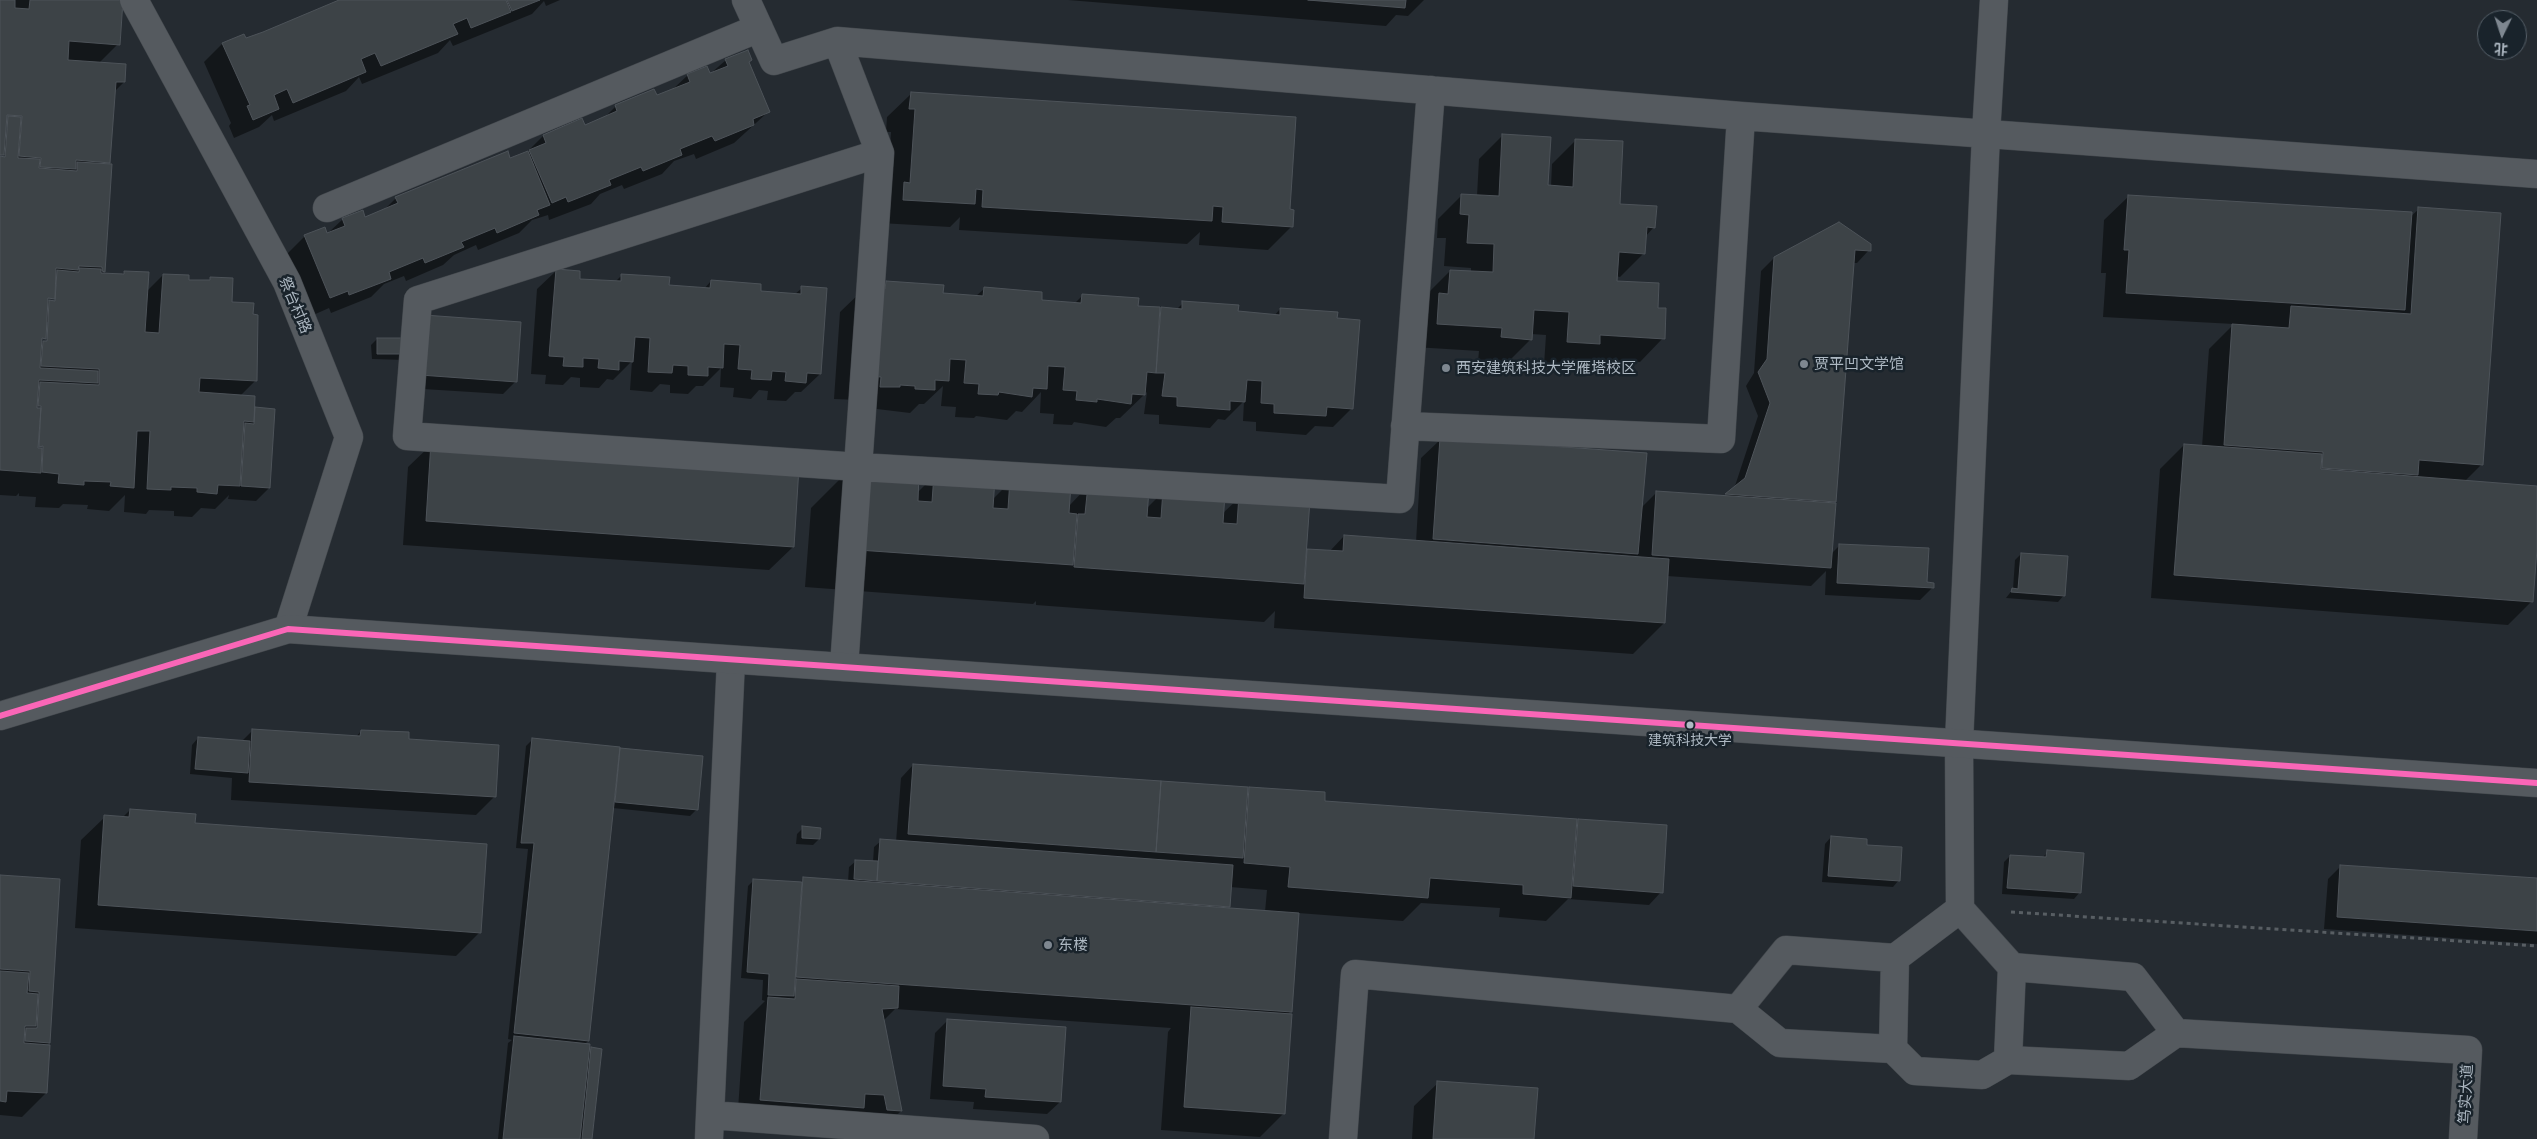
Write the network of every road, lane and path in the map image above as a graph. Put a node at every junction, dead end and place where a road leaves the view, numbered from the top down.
1 (134, 0) edge
2 (746, 0) edge
3 (1994, 0) edge
4 (759, 28) junction
5 (837, 41) junction
6 (1431, 90) junction
7 (1740, 116) junction
8 (1986, 134) junction
9 (880, 153) junction
10 (2537, 174) edge
11 (327, 208) dead end
12 (1406, 426) junction
13 (858, 467) junction
14 (288, 629) junction
15 (731, 660) junction
16 (844, 668) junction
17 (0, 716) edge
18 (1959, 743) junction
19 (2537, 783) edge
20 (1960, 909) junction
21 (2537, 946) edge
22 (1895, 958) junction
23 (2012, 967) junction
24 (1738, 1008) junction
25 (2176, 1033) junction
26 (1893, 1049) junction
27 (2008, 1060) junction
28 (710, 1127) edge
29 (1034, 1139) edge
30 (1343, 1139) edge
31 (2463, 1139) edge

1 - 14 street, 祭台村路
2 - 4 street
3 - 8 street
4 - 5 street
4 - 11 street
5 - 6 street
5 - 9 street
6 - 7 street
6 - 12 street
7 - 8 street
7 - 12 street
8 - 10 street
8 - 18 street
9 - 13 street
9 - 13 street
12 - 13 street
13 - 16 street
14 - 15 street
14 - 17 street
15 - 16 street
15 - 28 street
16 - 18 street
18 - 19 street
18 - 20 street
20 - 21 path
20 - 22 street
20 - 23 street
22 - 24 street
22 - 26 street
23 - 25 street
23 - 27 street
24 - 26 street
24 - 30 street
25 - 27 street
25 - 31 street, 笃实大道
26 - 27 street
28 - 29 street

